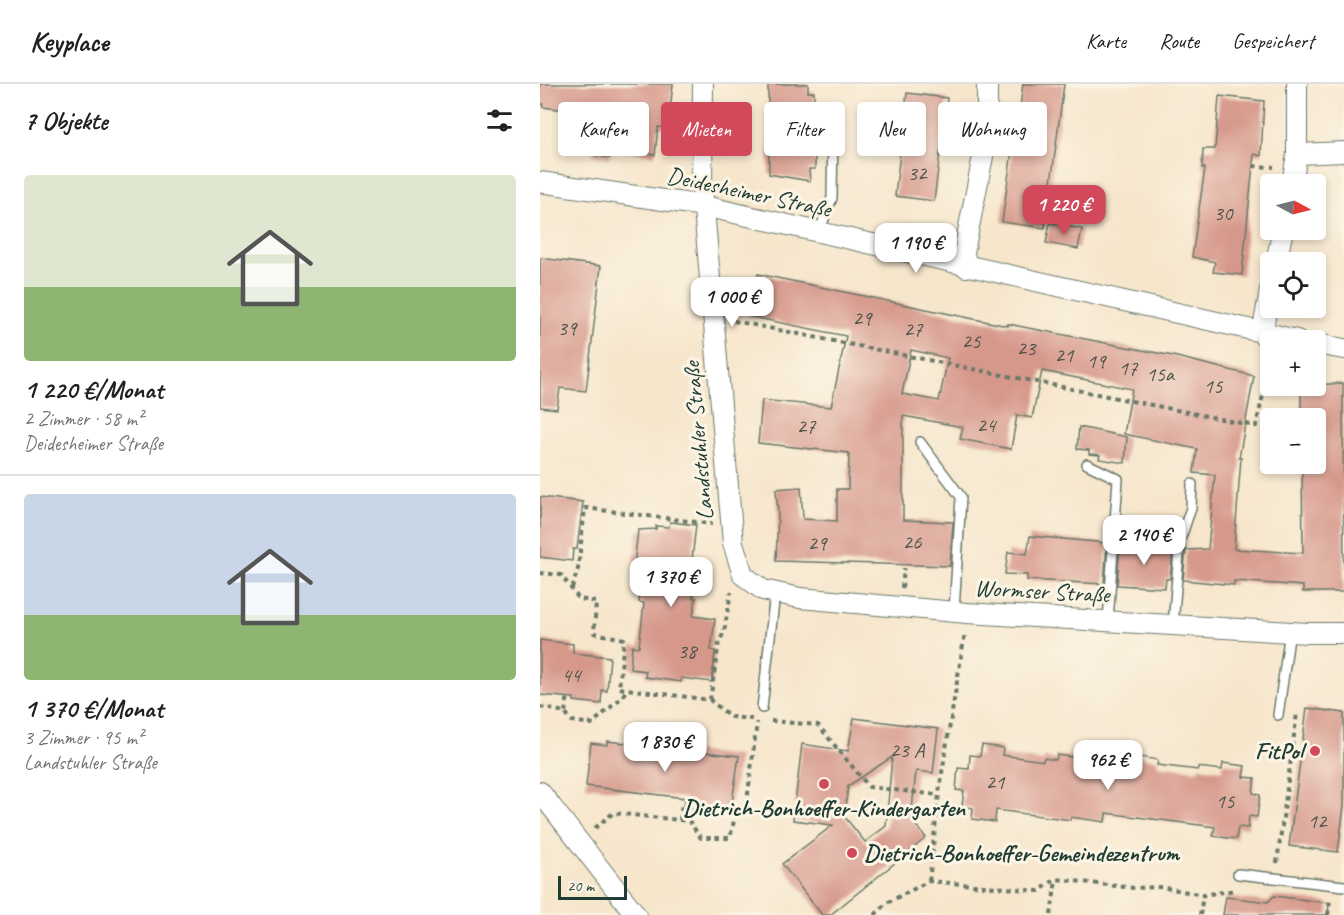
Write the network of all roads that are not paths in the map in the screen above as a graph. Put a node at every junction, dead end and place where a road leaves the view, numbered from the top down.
1 (703, 84) edge
2 (987, 84) edge
3 (1297, 84) edge
4 (1344, 152) edge
5 (1297, 154) junction
6 (833, 156) edge
7 (1294, 174) edge
8 (540, 182) edge
9 (704, 206) junction
10 (819, 232) junction
11 (966, 267) junction
12 (1260, 334) edge
13 (1326, 346) edge
14 (1344, 349) edge
15 (920, 442) dead end
16 (1087, 464) dead end
17 (1192, 484) dead end
18 (743, 575) joint
19 (775, 593) junction
20 (960, 612) junction
21 (1108, 621) junction
22 (1173, 625) junction
23 (1290, 631) junction
24 (1344, 633) edge
25 (762, 708) dead end
26 (1278, 715) dead end
27 (540, 792) edge
28 (1238, 874) dead end
29 (1344, 886) edge
30 (636, 915) edge

1 - 9 street, Landstuhler Straße
2 - 11 street
3 - 5 street
4 - 5 street
5 - 7 street
6 - 10 lane
8 - 9 street, Deidesheimer Straße
9 - 10 street, Deidesheimer Straße
9 - 18 street, Landstuhler Straße
10 - 11 street, Deidesheimer Straße
11 - 12 street, Deidesheimer Straße
13 - 14 street
15 - 20 lane
16 - 21 lane
17 - 22 lane
18 - 19 street, Wormser Straße
19 - 20 street, Wormser Straße
19 - 25 lane
20 - 21 street, Wormser Straße
21 - 22 street, Wormser Straße
22 - 23 street, Wormser Straße
23 - 24 street, Wormser Straße
23 - 26 lane
27 - 30 street
28 - 29 lane

